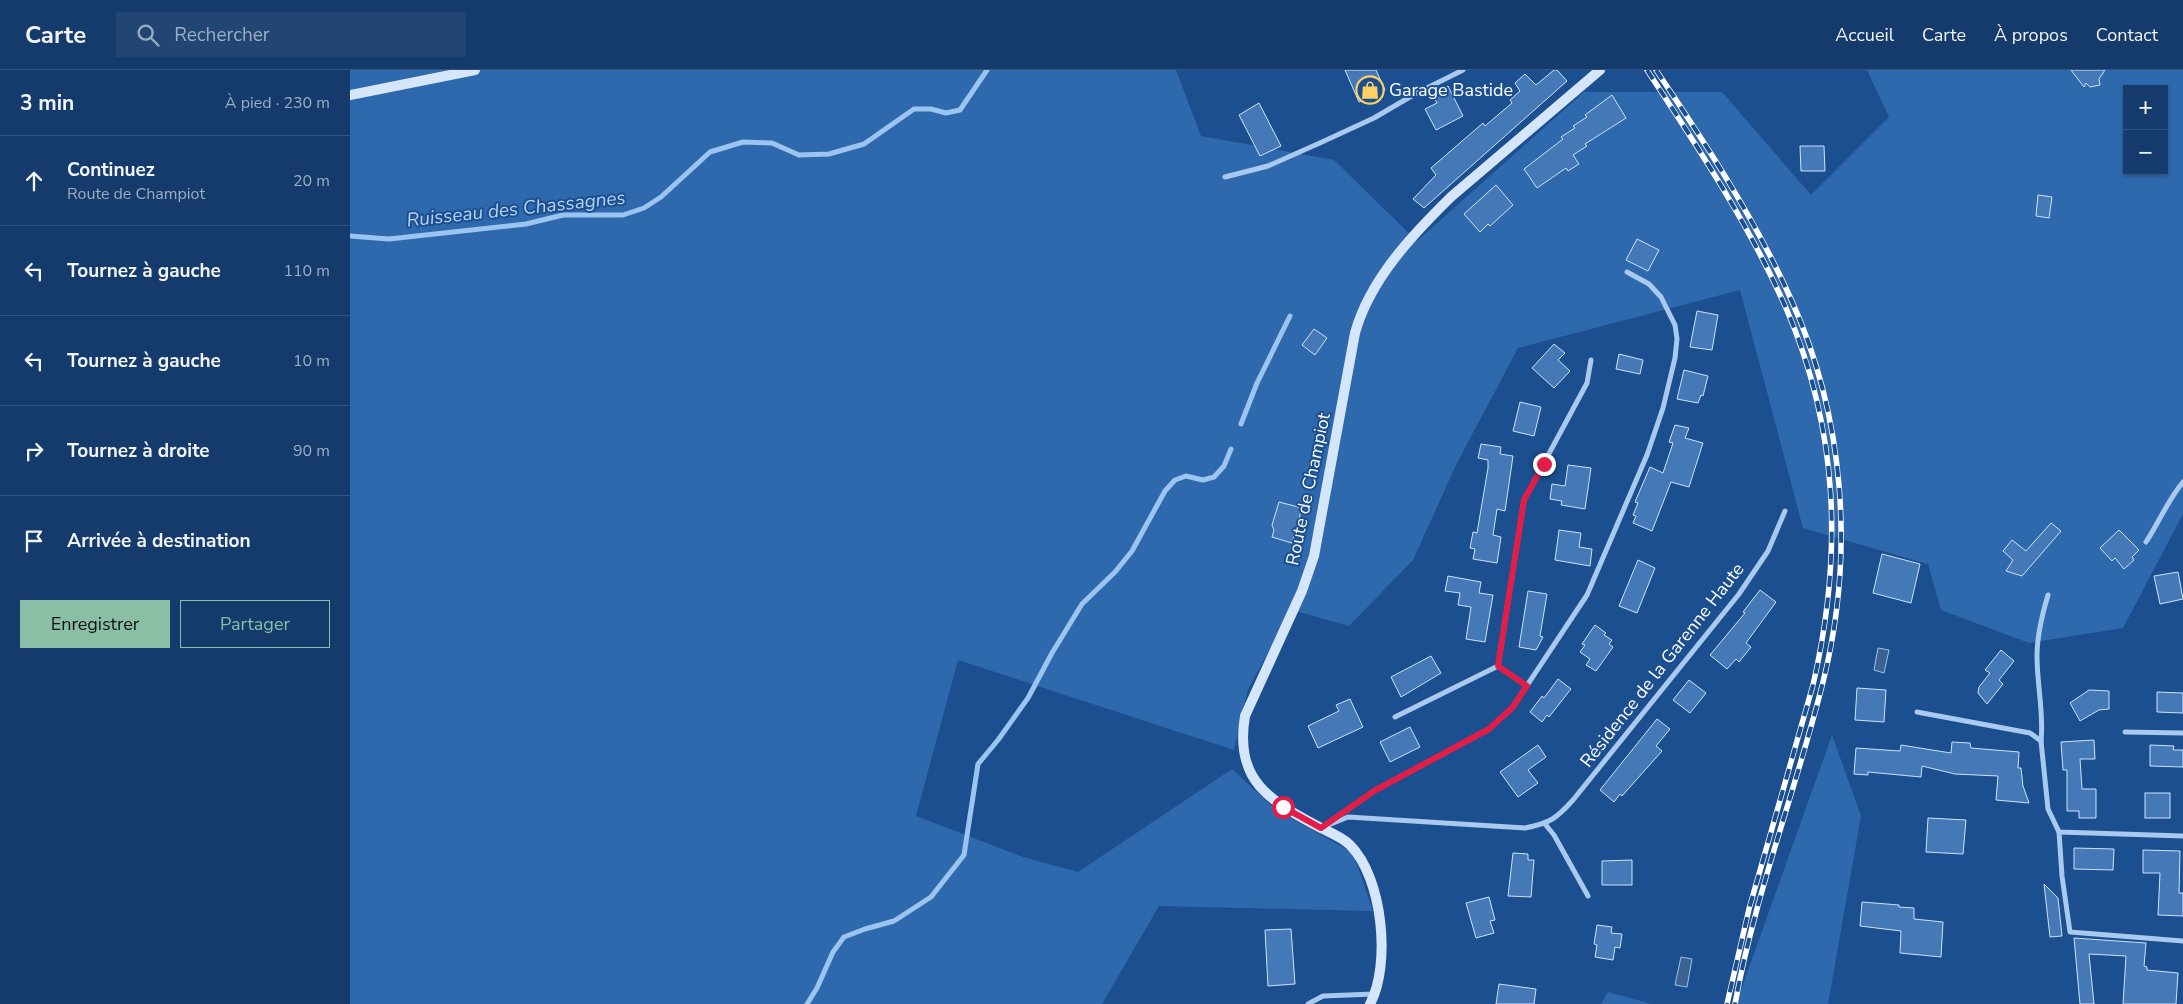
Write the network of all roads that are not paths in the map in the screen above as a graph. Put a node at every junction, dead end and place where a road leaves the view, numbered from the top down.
1 (475, 70) edge
2 (1463, 70) edge
3 (1594, 72) edge
4 (350, 95) edge
5 (1225, 177) dead end
6 (1627, 272) dead end
7 (1591, 360) dead end
8 (2183, 482) edge
9 (1785, 511) dead end
10 (2146, 542) dead end
11 (2048, 594) dead end
12 (1498, 666) junction
13 (1527, 686) junction
14 (1917, 712) dead end
15 (1395, 717) dead end
16 (2125, 732) dead end
17 (2183, 733) edge
18 (2041, 741) junction
19 (1546, 824) junction
20 (1321, 828) junction
21 (2059, 832) junction
22 (2183, 836) edge
23 (1588, 896) dead end
24 (2183, 941) edge
25 (1375, 994) junction
26 (1308, 1004) edge
27 (1370, 1004) edge

1 - 4 street
2 - 5 street
3 - 20 street, Route de Champiot
6 - 13 street
7 - 12 street
8 - 10 street
9 - 19 street, Résidence de la Garenne Haute
11 - 18 street
12 - 13 street
12 - 15 street
13 - 20 street
14 - 18 street
16 - 17 street
18 - 21 street
19 - 20 street, Résidence de la Garenne Haute
19 - 23 street
20 - 25 street, Route de Champiot
21 - 22 street
21 - 24 street
25 - 26 street
25 - 27 street, Route de Champiot

